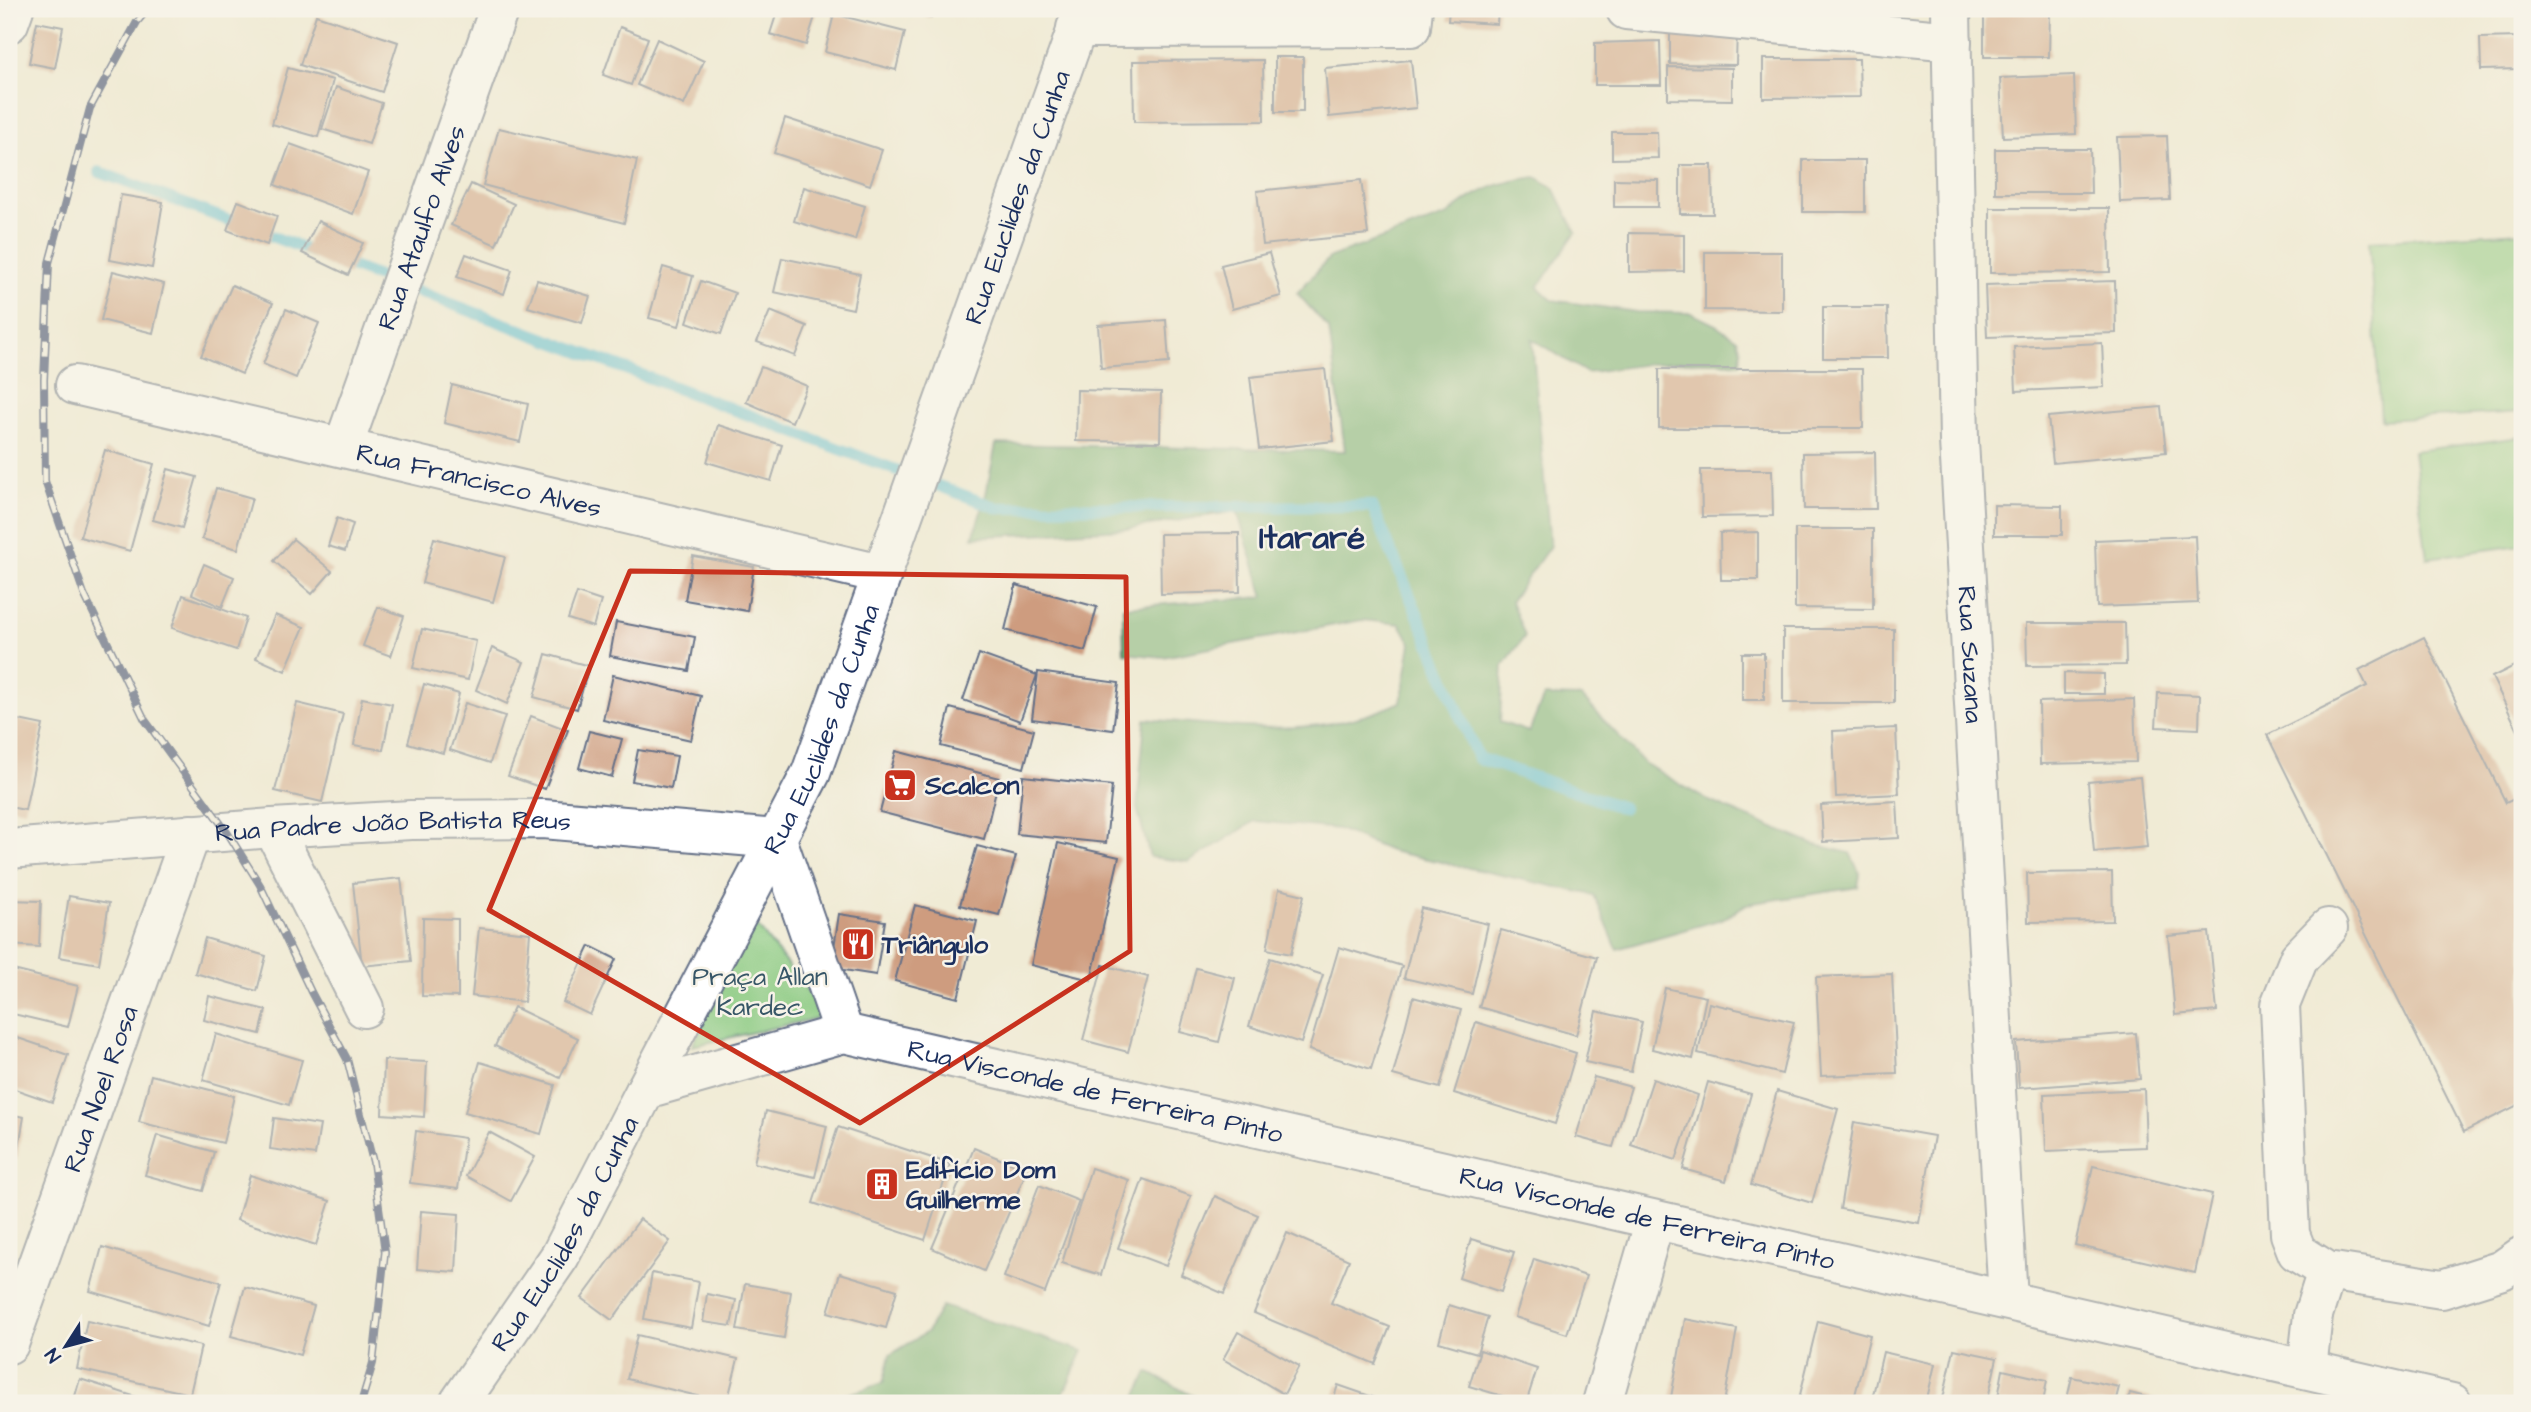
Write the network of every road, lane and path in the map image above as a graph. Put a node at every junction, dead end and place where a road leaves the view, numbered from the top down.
1 (14, 9) edge
2 (499, 9) edge
3 (1413, 9) edge
4 (1626, 10) edge
5 (1080, 19) edge
6 (9, 23) edge
7 (1951, 25) edge
8 (75, 385) dead end
9 (343, 447) junction
10 (881, 574) junction
11 (273, 828) junction
12 (191, 834) junction
13 (778, 839) junction
14 (9, 849) edge
15 (2328, 928) dead end
16 (365, 1008) dead end
17 (844, 1033) junction
18 (646, 1090) junction
19 (1655, 1220) junction
20 (2522, 1256) edge
21 (2327, 1271) junction
22 (2008, 1300) junction
23 (9, 1344) edge
24 (2307, 1369) junction
25 (2357, 1392) edge
26 (459, 1403) edge
27 (1602, 1403) edge
28 (2452, 1403) edge

1 - 6 street
2 - 9 street, Rua Ataulfo Alves
3 - 5 street
4 - 7 street
5 - 10 street, Rua Euclides da Cunha
7 - 22 street, Rua Suzana
8 - 9 street, Rua Francisco Alves
9 - 10 street, Rua Francisco Alves
10 - 13 street, Rua Euclides da Cunha
11 - 12 street, Rua Padre João Batista Reus
11 - 13 street, Rua Padre João Batista Reus
11 - 16 street
12 - 14 street, Rua Padre João Batista Reus
12 - 23 street, Rua Noel Rosa
13 - 17 street
13 - 18 street, Rua Euclides da Cunha
15 - 21 street
17 - 18 street, Rua Visconde de Ferreira Pinto
17 - 19 street, Rua Visconde de Ferreira Pinto
18 - 26 street, Rua Euclides da Cunha
19 - 22 street, Rua Visconde de Ferreira Pinto
19 - 27 street
20 - 21 street
21 - 24 street
22 - 24 street, Rua Visconde de Ferreira Pinto
24 - 25 street, Rua Visconde de Ferreira Pinto
25 - 28 street, Rua Visconde de Ferreira Pinto

